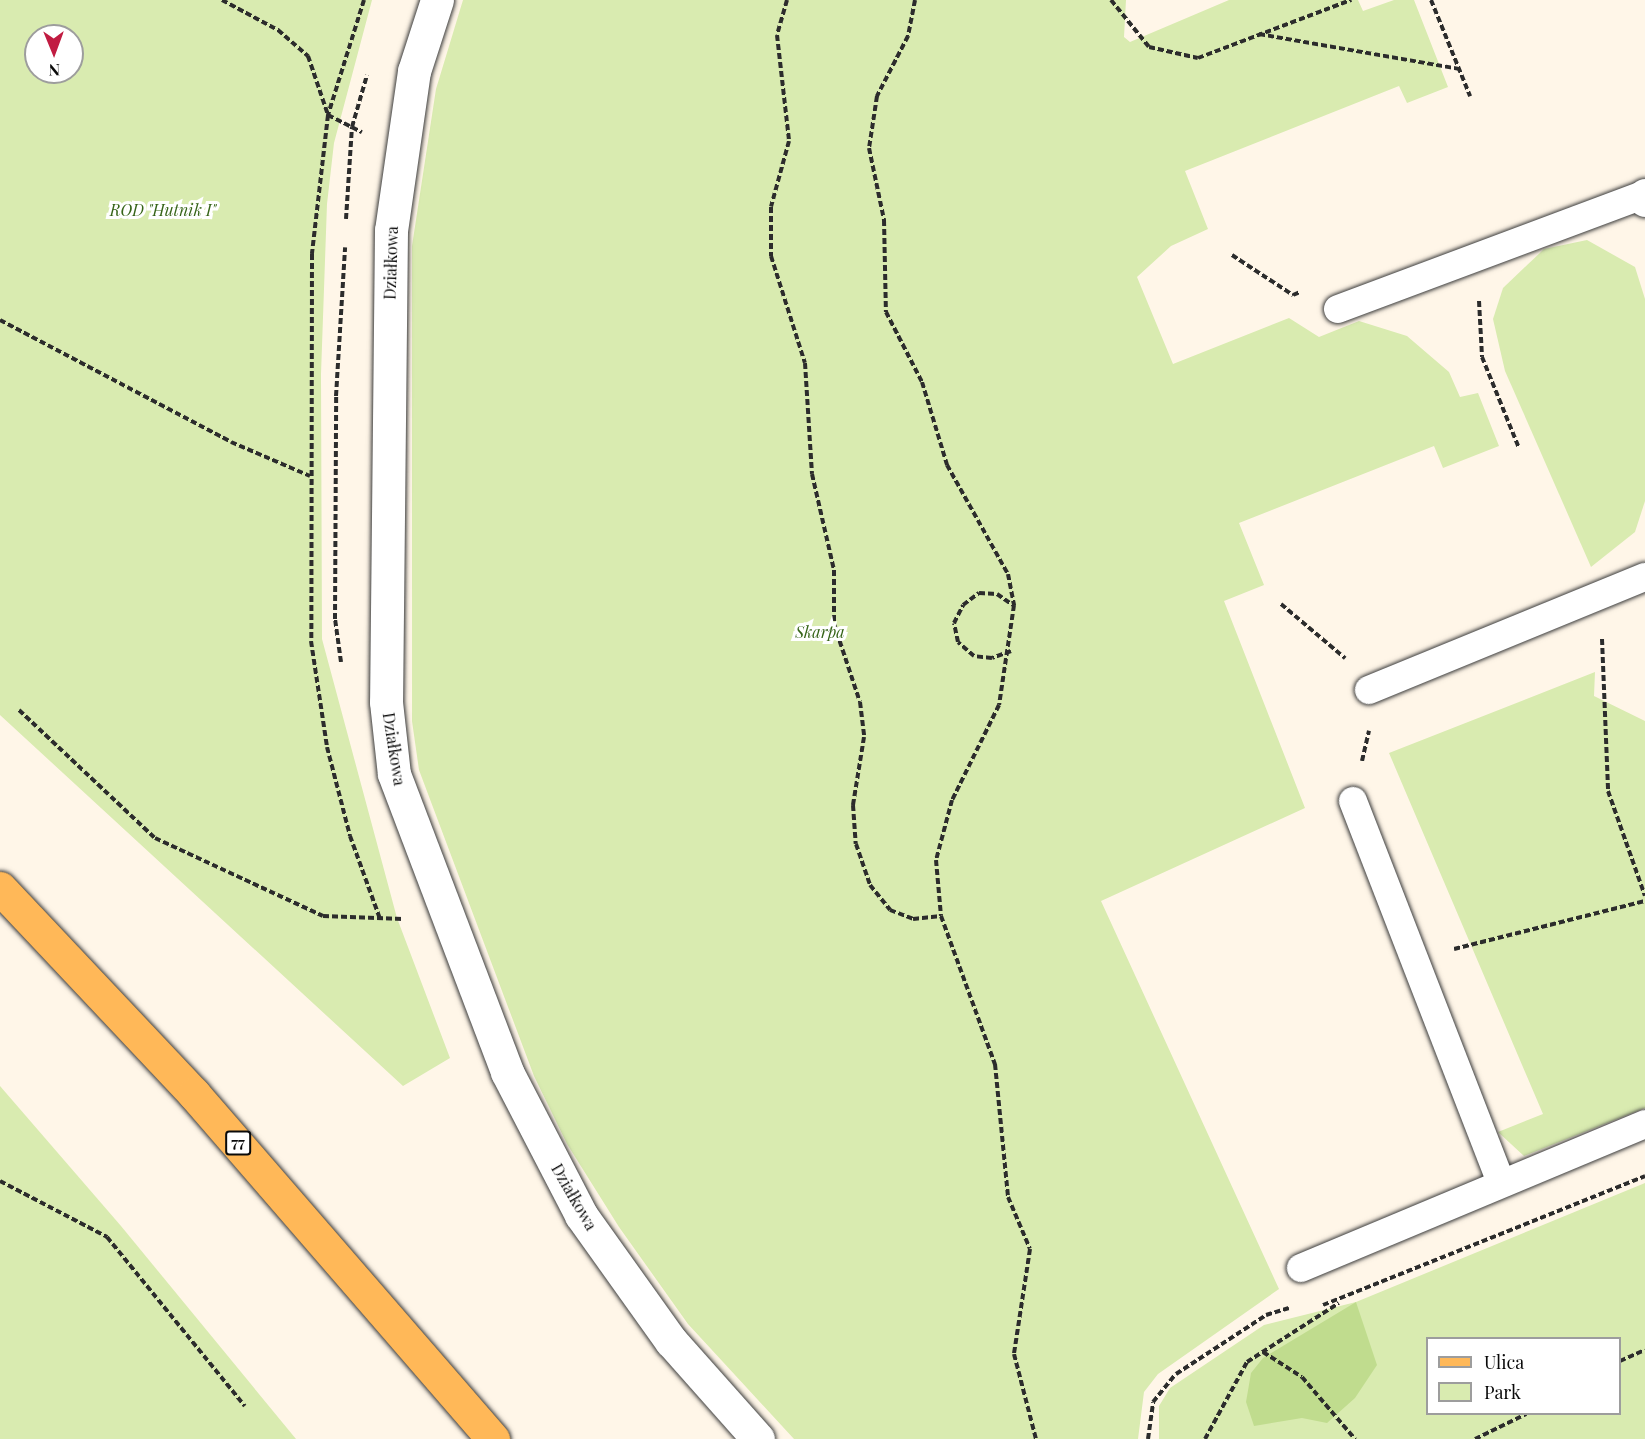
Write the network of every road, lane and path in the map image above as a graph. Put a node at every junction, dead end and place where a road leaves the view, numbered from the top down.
1 (222, 0) edge
2 (364, 0) edge
3 (437, 0) edge
4 (787, 0) edge
5 (915, 0) edge
6 (1111, 0) edge
7 (1351, 0) edge
8 (1431, 0) edge
9 (1259, 34) junction
10 (1460, 69) junction
11 (1470, 96) dead end
12 (328, 115) junction
13 (403, 145) junction
14 (1644, 197) edge
15 (1480, 298) dead end
16 (1338, 309) dead end
17 (0, 320) edge
18 (1519, 448) dead end
19 (310, 476) junction
20 (1645, 577) edge
21 (1600, 596) junction
22 (1014, 605) junction
23 (1011, 651) junction
24 (1369, 690) joint
25 (19, 710) dead end
26 (1353, 801) joint
27 (0, 888) edge
28 (1645, 896) edge
29 (1645, 901) edge
30 (441, 907) junction
31 (941, 916) junction
32 (380, 919) junction
33 (1414, 960) junction
34 (1645, 1124) edge
35 (1645, 1176) edge
36 (0, 1181) edge
37 (1500, 1183) junction
38 (1301, 1268) dead end
39 (1348, 1297) junction
40 (1296, 1306) dead end
41 (1314, 1306) dead end
42 (1645, 1350) edge
43 (1263, 1352) junction
44 (1621, 1361) edge
45 (245, 1406) dead end
46 (1522, 1415) edge
47 (493, 1439) edge
48 (758, 1439) edge
49 (1036, 1439) edge
50 (1148, 1439) edge
51 (1205, 1439) edge
52 (1355, 1439) edge
53 (1475, 1439) edge

1 - 12 path
2 - 12 path
3 - 13 street, Działkowa
4 - 31 path
5 - 22 path
6 - 9 path
7 - 9 path
8 - 10 path
9 - 10 path
10 - 11 path
12 - 13 path
12 - 19 path
13 - 30 street, Działkowa
14 - 16 lane
15 - 18 path
17 - 19 path
19 - 32 path
20 - 21 lane
21 - 24 lane
21 - 28 path
22 - 23 path
22 - 23 path
23 - 31 path
24 - 26 path
25 - 32 path
26 - 33 lane
27 - 47 main road, 77
29 - 33 path
30 - 32 path
30 - 48 street, Działkowa
31 - 49 path
33 - 37 lane
34 - 37 lane
35 - 39 path
36 - 45 path
37 - 38 lane
39 - 41 path
39 - 43 path
40 - 50 path
42 - 44 path
43 - 51 path
43 - 52 path
46 - 53 path

